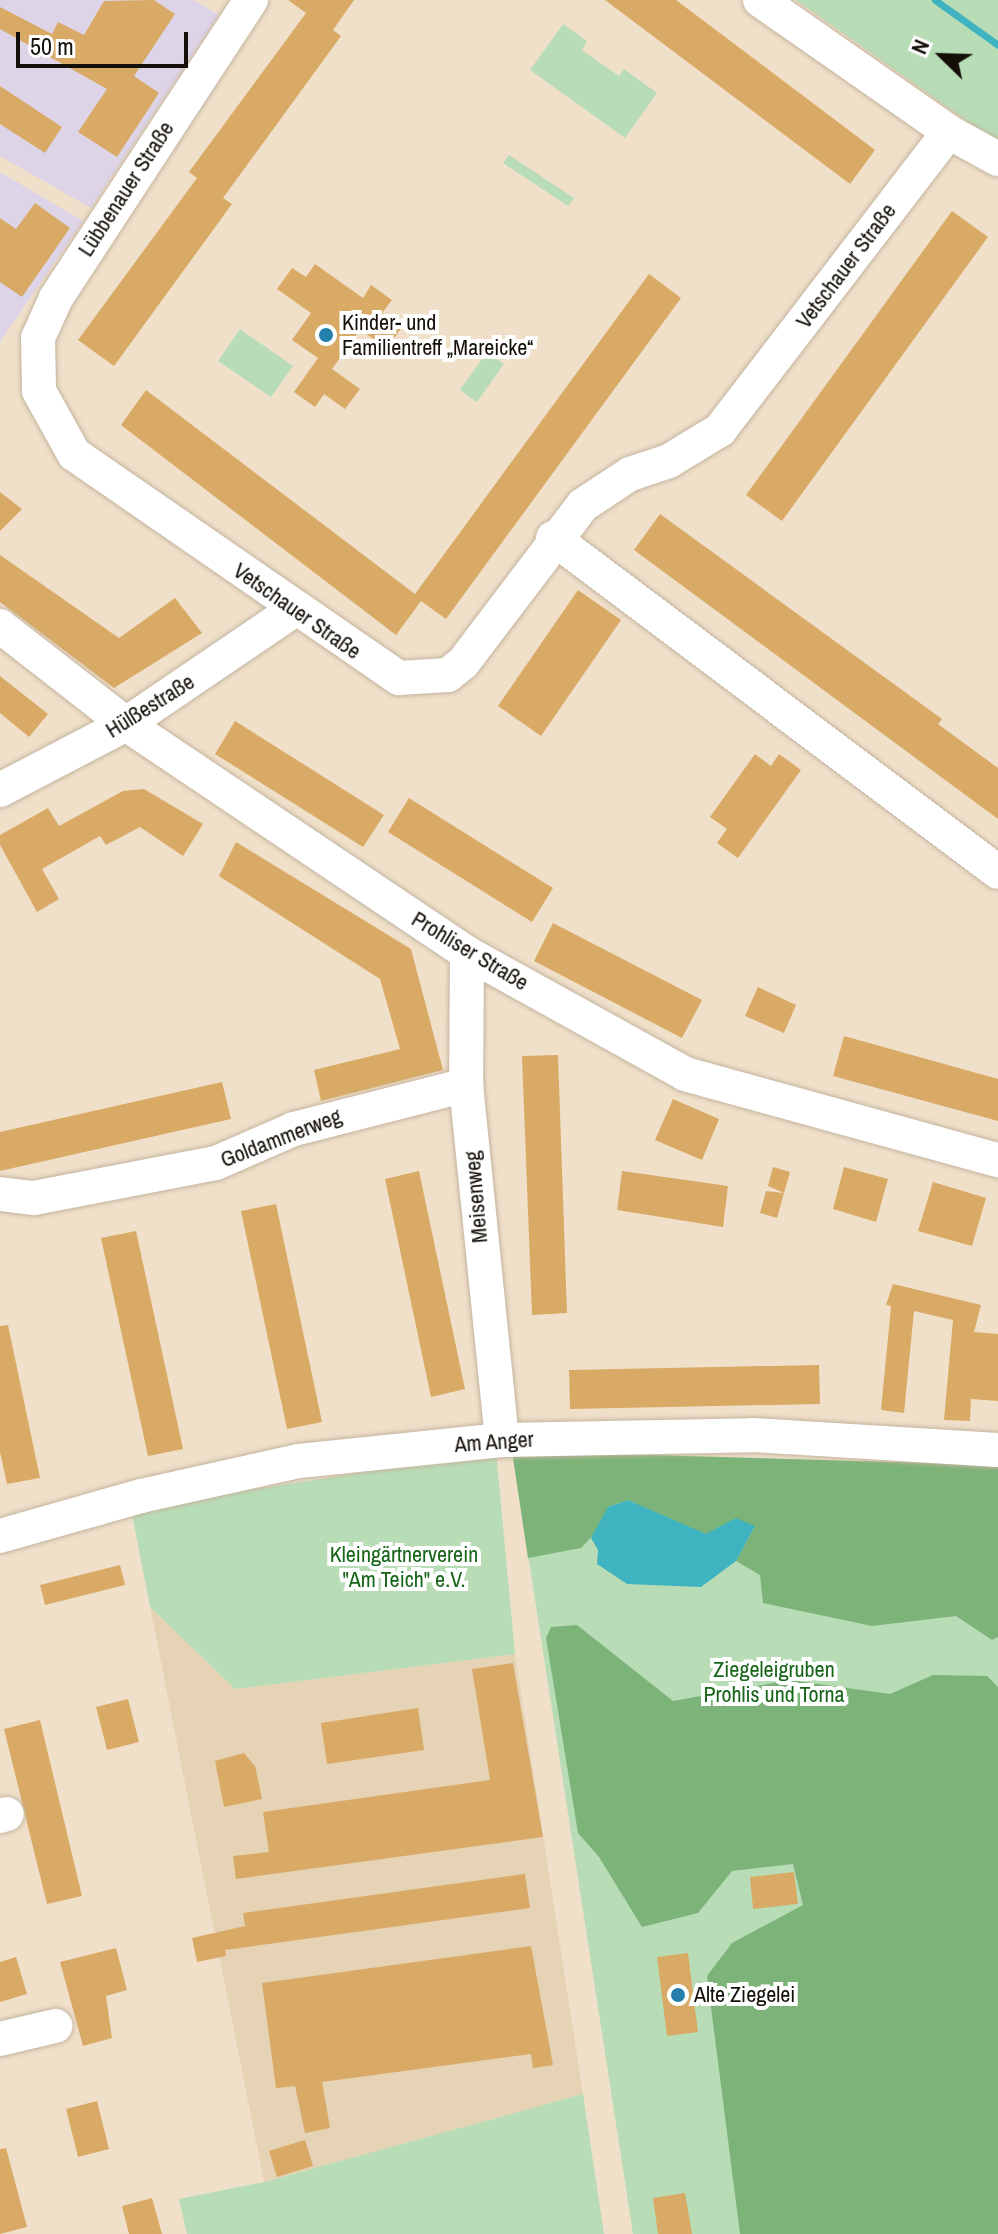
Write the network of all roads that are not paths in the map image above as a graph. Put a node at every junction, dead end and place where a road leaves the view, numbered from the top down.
1 (251, 0) edge
2 (760, 0) edge
3 (949, 132) junction
4 (998, 159) edge
5 (39, 391) joint
6 (553, 538) junction
7 (294, 610) junction
8 (0, 626) edge
9 (126, 724) junction
10 (0, 790) edge
11 (998, 872) edge
12 (467, 953) junction
13 (466, 1085) junction
14 (998, 1160) edge
15 (0, 1194) edge
16 (502, 1440) junction
17 (998, 1450) edge
18 (0, 1536) edge
19 (55, 2026) dead end
20 (0, 2039) edge

1 - 5 street, Lübbenauer Straße
2 - 3 street
3 - 4 street
3 - 6 street, Vetschauer Straße
5 - 7 street, Vetschauer Straße
6 - 7 street, Vetschauer Straße
6 - 11 street
7 - 9 street, Hülßestraße
8 - 9 street, Prohliser Straße
9 - 10 street, Hülßestraße
9 - 12 street, Prohliser Straße
12 - 13 street, Meisenweg
12 - 14 street, Prohliser Straße
13 - 15 street, Goldammerweg
13 - 16 street, Meisenweg
16 - 17 street, Am Anger
16 - 18 street, Am Anger
19 - 20 street

